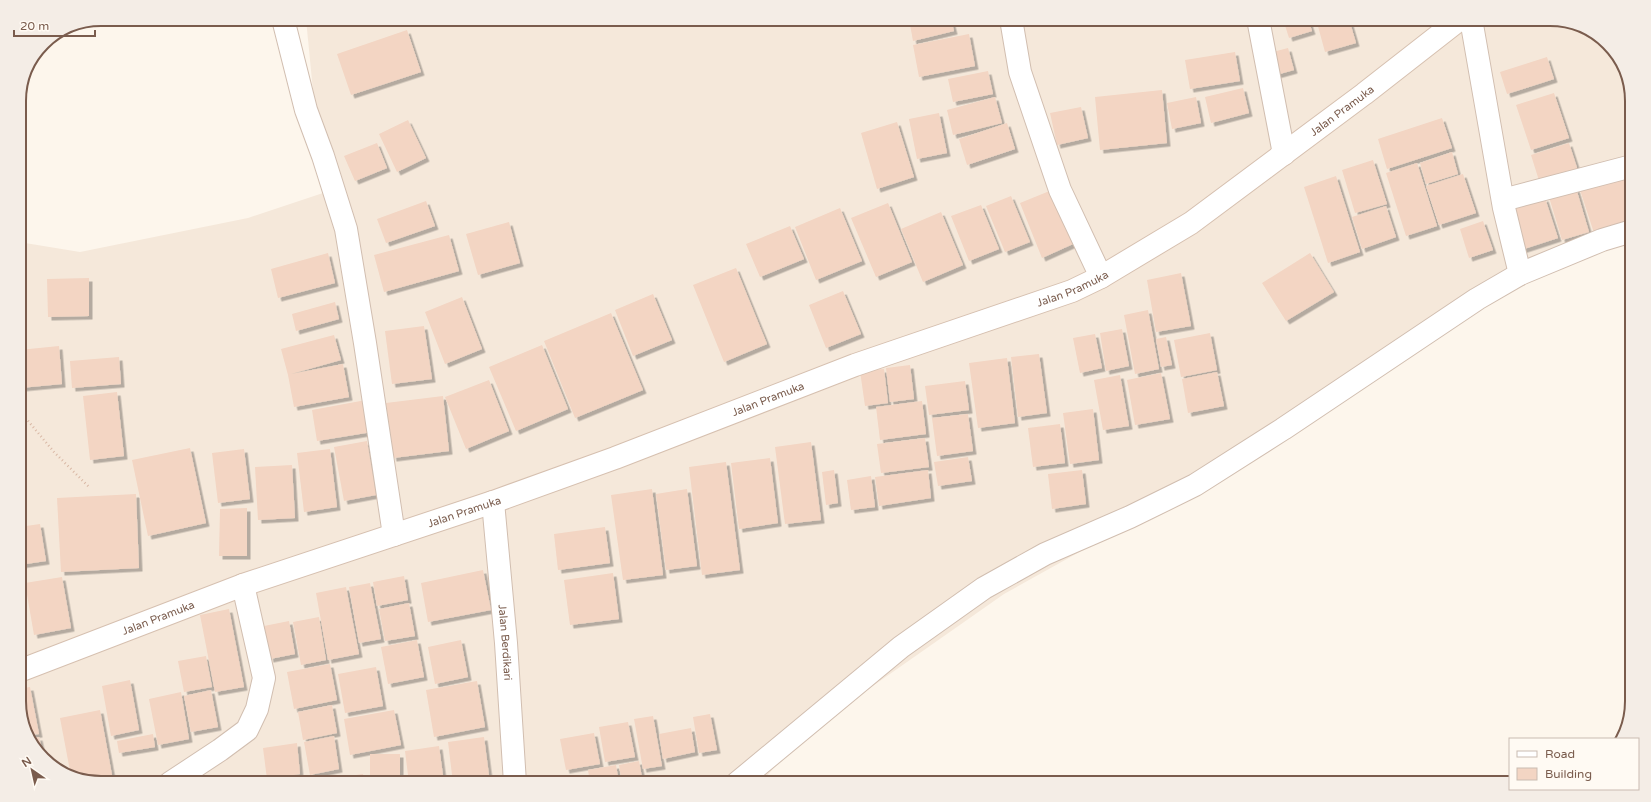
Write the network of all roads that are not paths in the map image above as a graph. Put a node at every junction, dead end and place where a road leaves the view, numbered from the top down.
1 (285, 26) edge
2 (1012, 26) edge
3 (1259, 26) edge
4 (1451, 26) edge
5 (1472, 26) edge
6 (1284, 154) junction
7 (1625, 168) edge
8 (1503, 200) junction
9 (1625, 234) edge
10 (1520, 274) junction
11 (1100, 277) junction
12 (493, 502) junction
13 (394, 535) junction
14 (243, 585) junction
15 (26, 668) edge
16 (181, 776) edge
17 (515, 776) edge
18 (745, 776) edge

1 - 13 street
2 - 11 street
3 - 6 street
4 - 6 street, Jalan Pramuka
5 - 8 street
6 - 11 street, Jalan Pramuka
7 - 8 street
8 - 10 street
9 - 10 street
10 - 18 street
11 - 12 street, Jalan Pramuka
12 - 13 street, Jalan Pramuka
12 - 17 street, Jalan Berdikari
13 - 14 street, Jalan Pramuka
14 - 15 street, Jalan Pramuka
14 - 16 street

